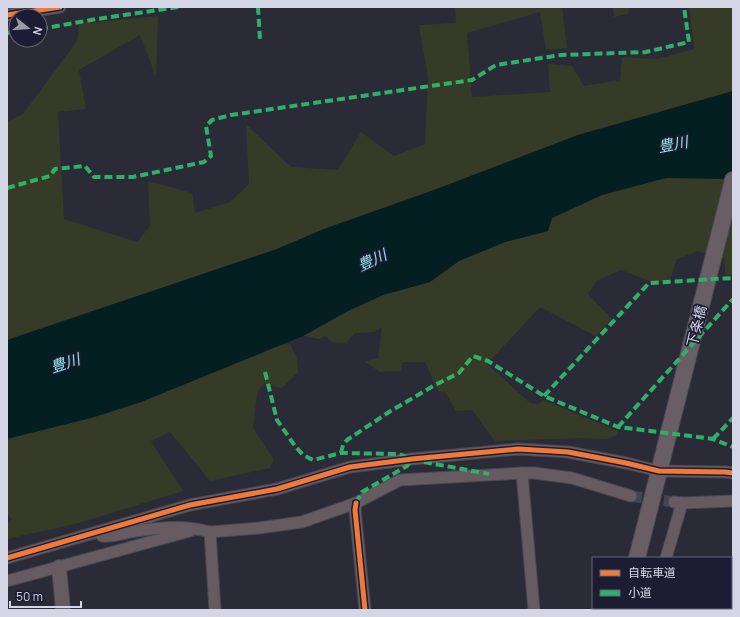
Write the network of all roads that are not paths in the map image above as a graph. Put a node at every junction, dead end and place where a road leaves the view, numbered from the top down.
1 (60, 7) edge
2 (7, 14) edge
3 (733, 180) edge
4 (659, 472) junction
5 (522, 473) junction
6 (733, 473) edge
7 (631, 496) tunnel mouth
8 (733, 501) edge
9 (356, 503) junction
10 (190, 506) junction
11 (152, 529) junction
12 (198, 529) junction
13 (210, 532) junction
14 (89, 534) junction
15 (637, 557) edge
16 (666, 557) edge
17 (7, 558) edge
18 (87, 559) junction
19 (59, 567) junction
20 (7, 581) edge
21 (63, 610) edge
22 (215, 610) edge
23 (365, 610) edge
24 (534, 610) edge

1 - 2 street
3 - 4 main road, 下条橋
4 - 6 street
4 - 10 street
4 - 15 main road, 下条橋
5 - 7 street
5 - 9 street
5 - 24 street
8 - 16 street
9 - 13 street
9 - 23 street
10 - 11 street
10 - 14 street
11 - 12 street
11 - 14 street
11 - 18 street
12 - 13 street
12 - 18 street
13 - 22 street
14 - 17 street
18 - 19 street
19 - 20 street
19 - 21 street

